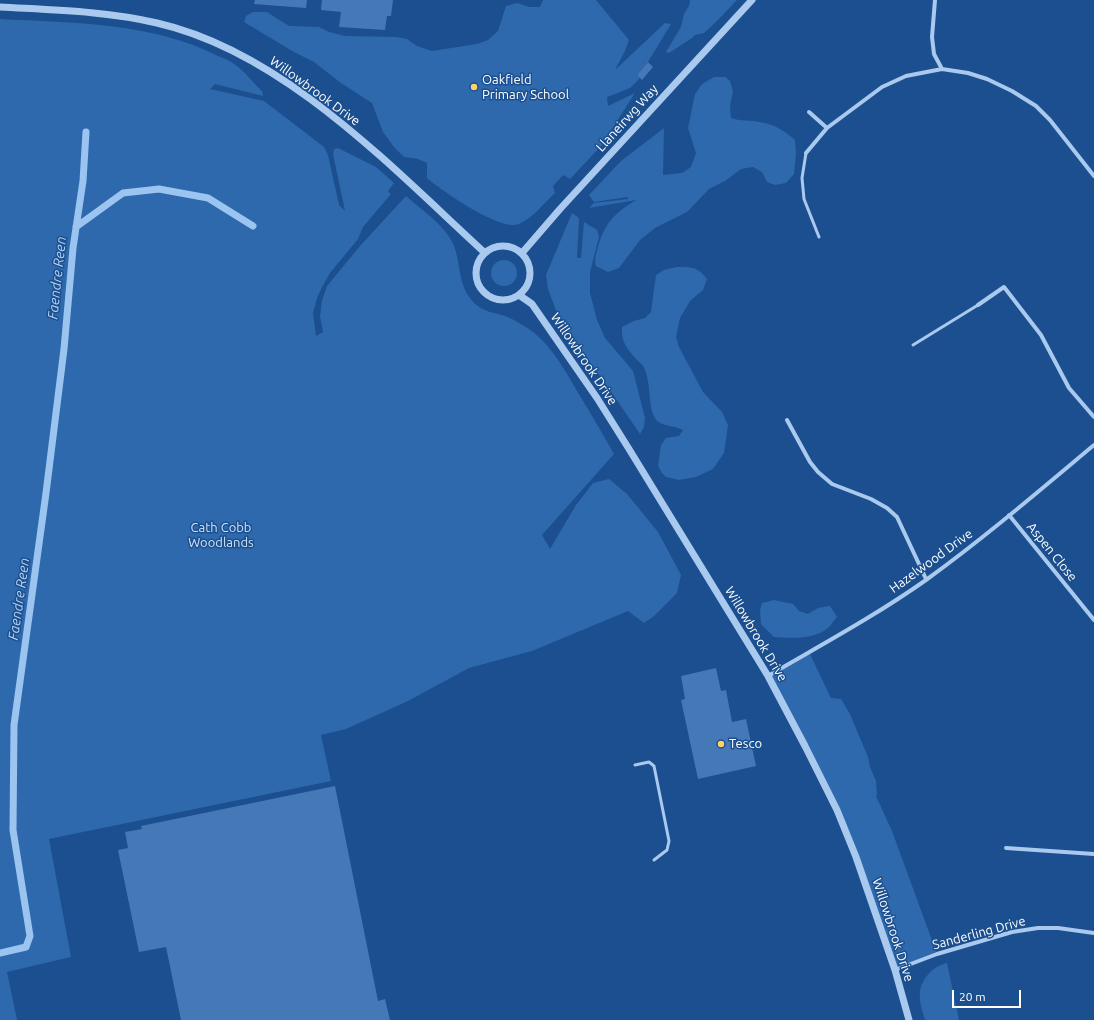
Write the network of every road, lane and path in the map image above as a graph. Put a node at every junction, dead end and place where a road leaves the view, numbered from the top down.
1 (752, 0) edge
2 (935, 0) edge
3 (0, 7) edge
4 (942, 69) junction
5 (809, 112) dead end
6 (826, 128) junction
7 (806, 153) joint
8 (1094, 176) edge
9 (819, 237) dead end
10 (485, 252) junction
11 (522, 253) junction
12 (519, 295) junction
13 (978, 304) joint
14 (913, 345) dead end
15 (1094, 417) edge
16 (787, 420) dead end
17 (1094, 445) edge
18 (1009, 516) junction
19 (926, 579) junction
20 (1094, 620) edge
21 (768, 676) junction
22 (635, 765) dead end
23 (1006, 848) dead end
24 (1094, 854) edge
25 (654, 860) dead end
26 (1094, 933) edge
27 (895, 970) junction
28 (909, 1020) edge

1 - 11 street, Llaneirwg Way
2 - 4 street
3 - 10 street, Willowbrook Drive
4 - 6 street
4 - 8 street
5 - 6 street
6 - 7 street
7 - 9 lane
10 - 11 street
10 - 12 street
11 - 12 street
12 - 21 street, Willowbrook Drive
13 - 14 lane
13 - 15 street
16 - 19 street
17 - 18 street, Hazelwood Drive
18 - 19 street, Hazelwood Drive
18 - 20 street, Aspen Close
19 - 21 street, Hazelwood Drive
21 - 27 street, Willowbrook Drive
22 - 25 lane
23 - 24 street
26 - 27 street, Sanderling Drive
27 - 28 street, Willowbrook Drive

